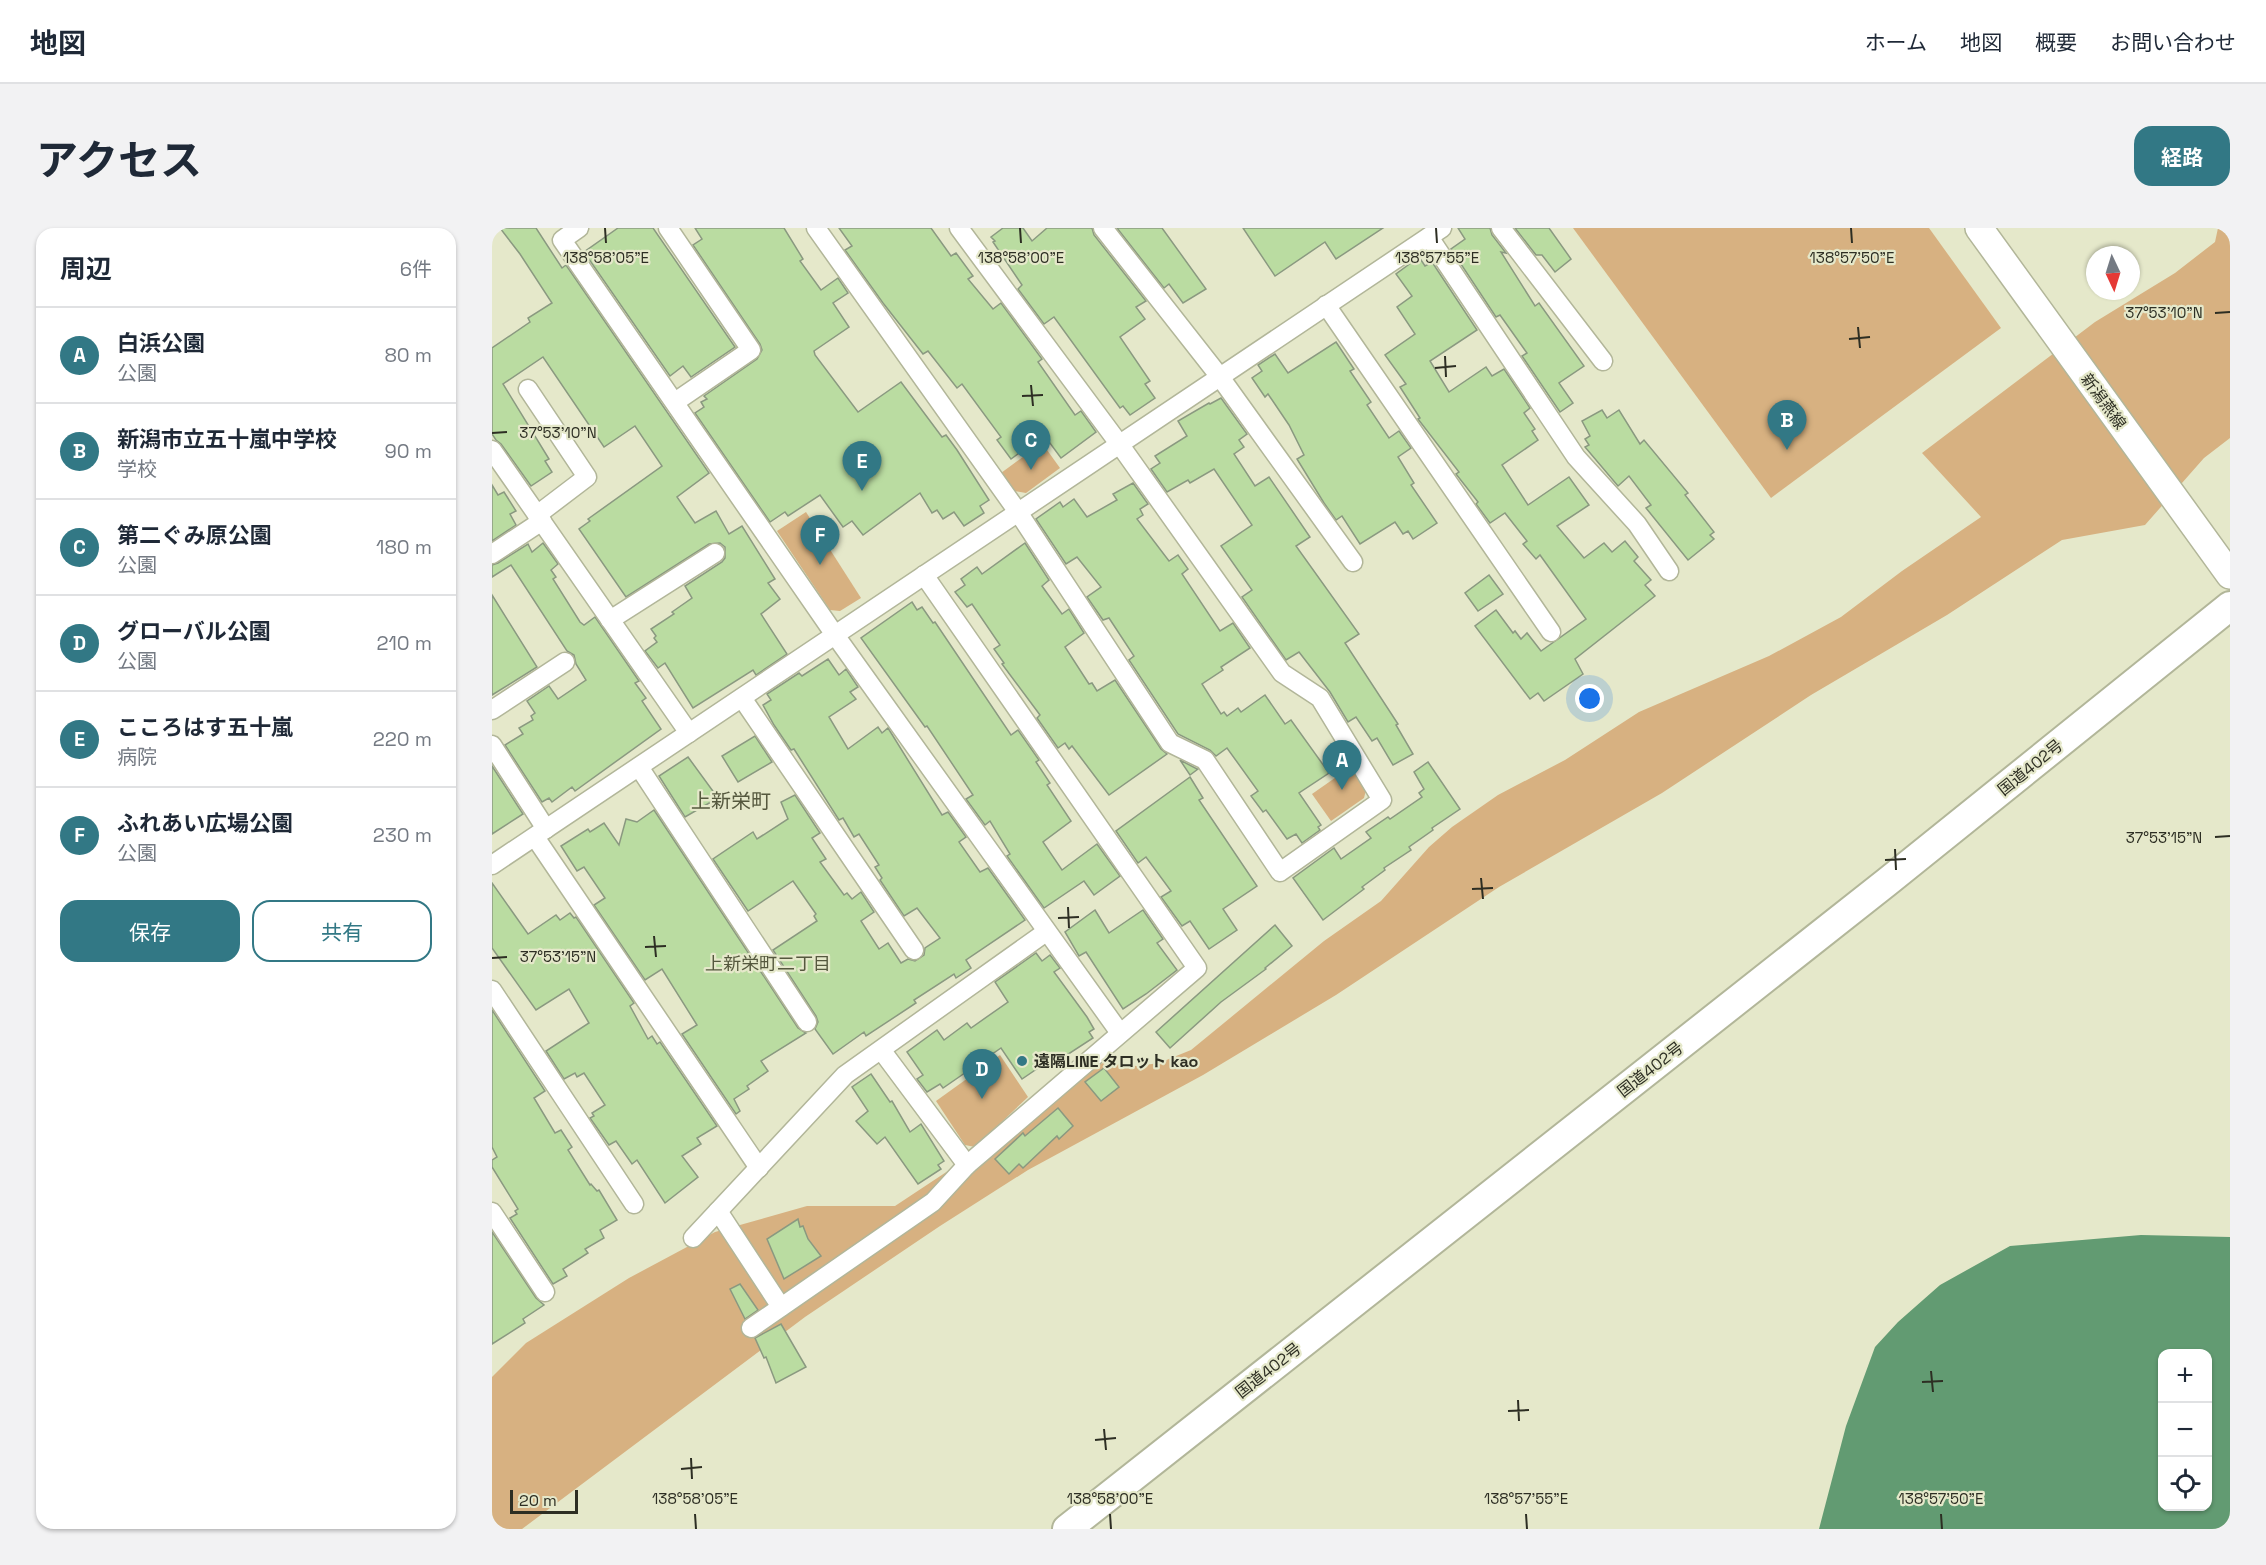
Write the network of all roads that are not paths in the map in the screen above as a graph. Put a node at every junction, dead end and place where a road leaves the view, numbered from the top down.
1 (579, 228) edge
2 (668, 228) edge
3 (816, 228) edge
4 (959, 228) edge
5 (1103, 228) edge
6 (1501, 228) edge
7 (1979, 228) edge
8 (1435, 232) edge
9 (1326, 305) junction
10 (1603, 362) dead end
11 (1220, 377) junction
12 (528, 389) dead end
13 (675, 402) junction
14 (1120, 445) junction
15 (492, 450) edge
16 (1018, 512) junction
17 (539, 518) junction
18 (715, 553) dead end
19 (492, 554) edge
20 (1353, 562) dead end
21 (1669, 571) dead end
22 (924, 575) junction
23 (2230, 575) edge
24 (2230, 606) edge
25 (610, 620) junction
26 (1551, 632) dead end
27 (835, 635) junction
28 (565, 662) dead end
29 (742, 698) junction
30 (492, 710) edge
31 (689, 733) junction
32 (492, 745) edge
33 (639, 767) junction
34 (541, 833) junction
35 (492, 865) edge
36 (1047, 932) junction
37 (914, 950) dead end
38 (492, 990) edge
39 (807, 1022) dead end
40 (1120, 1033) junction
41 (882, 1051) junction
42 (967, 1165) junction
43 (759, 1168) junction
44 (634, 1204) dead end
45 (718, 1211) junction
46 (492, 1212) edge
47 (693, 1238) dead end
48 (545, 1292) dead end
49 (781, 1307) junction
50 (752, 1328) dead end
51 (1067, 1529) edge

1 - 13 street
2 - 13 street
3 - 16 street
4 - 14 street
5 - 11 street
6 - 10 street
7 - 23 main road, 新潟燕線
8 - 9 street
8 - 21 street
9 - 11 street
9 - 26 street
11 - 14 street
11 - 20 street
12 - 17 street
13 - 27 street
14 - 16 street
14 - 16 street
15 - 17 street
16 - 22 street
17 - 19 street
17 - 25 street
18 - 25 street
22 - 27 street
22 - 40 street
24 - 51 highway, 国道402号
25 - 31 street
27 - 29 street
27 - 36 street
28 - 30 street
29 - 31 street
29 - 37 street
31 - 33 street
32 - 34 street
33 - 34 street
33 - 39 street
34 - 35 street
34 - 43 street
36 - 40 street
36 - 41 street
38 - 44 street
40 - 42 street
41 - 42 street
41 - 43 street
42 - 49 street
43 - 45 street
45 - 47 street
45 - 49 street
46 - 48 street
49 - 50 street

